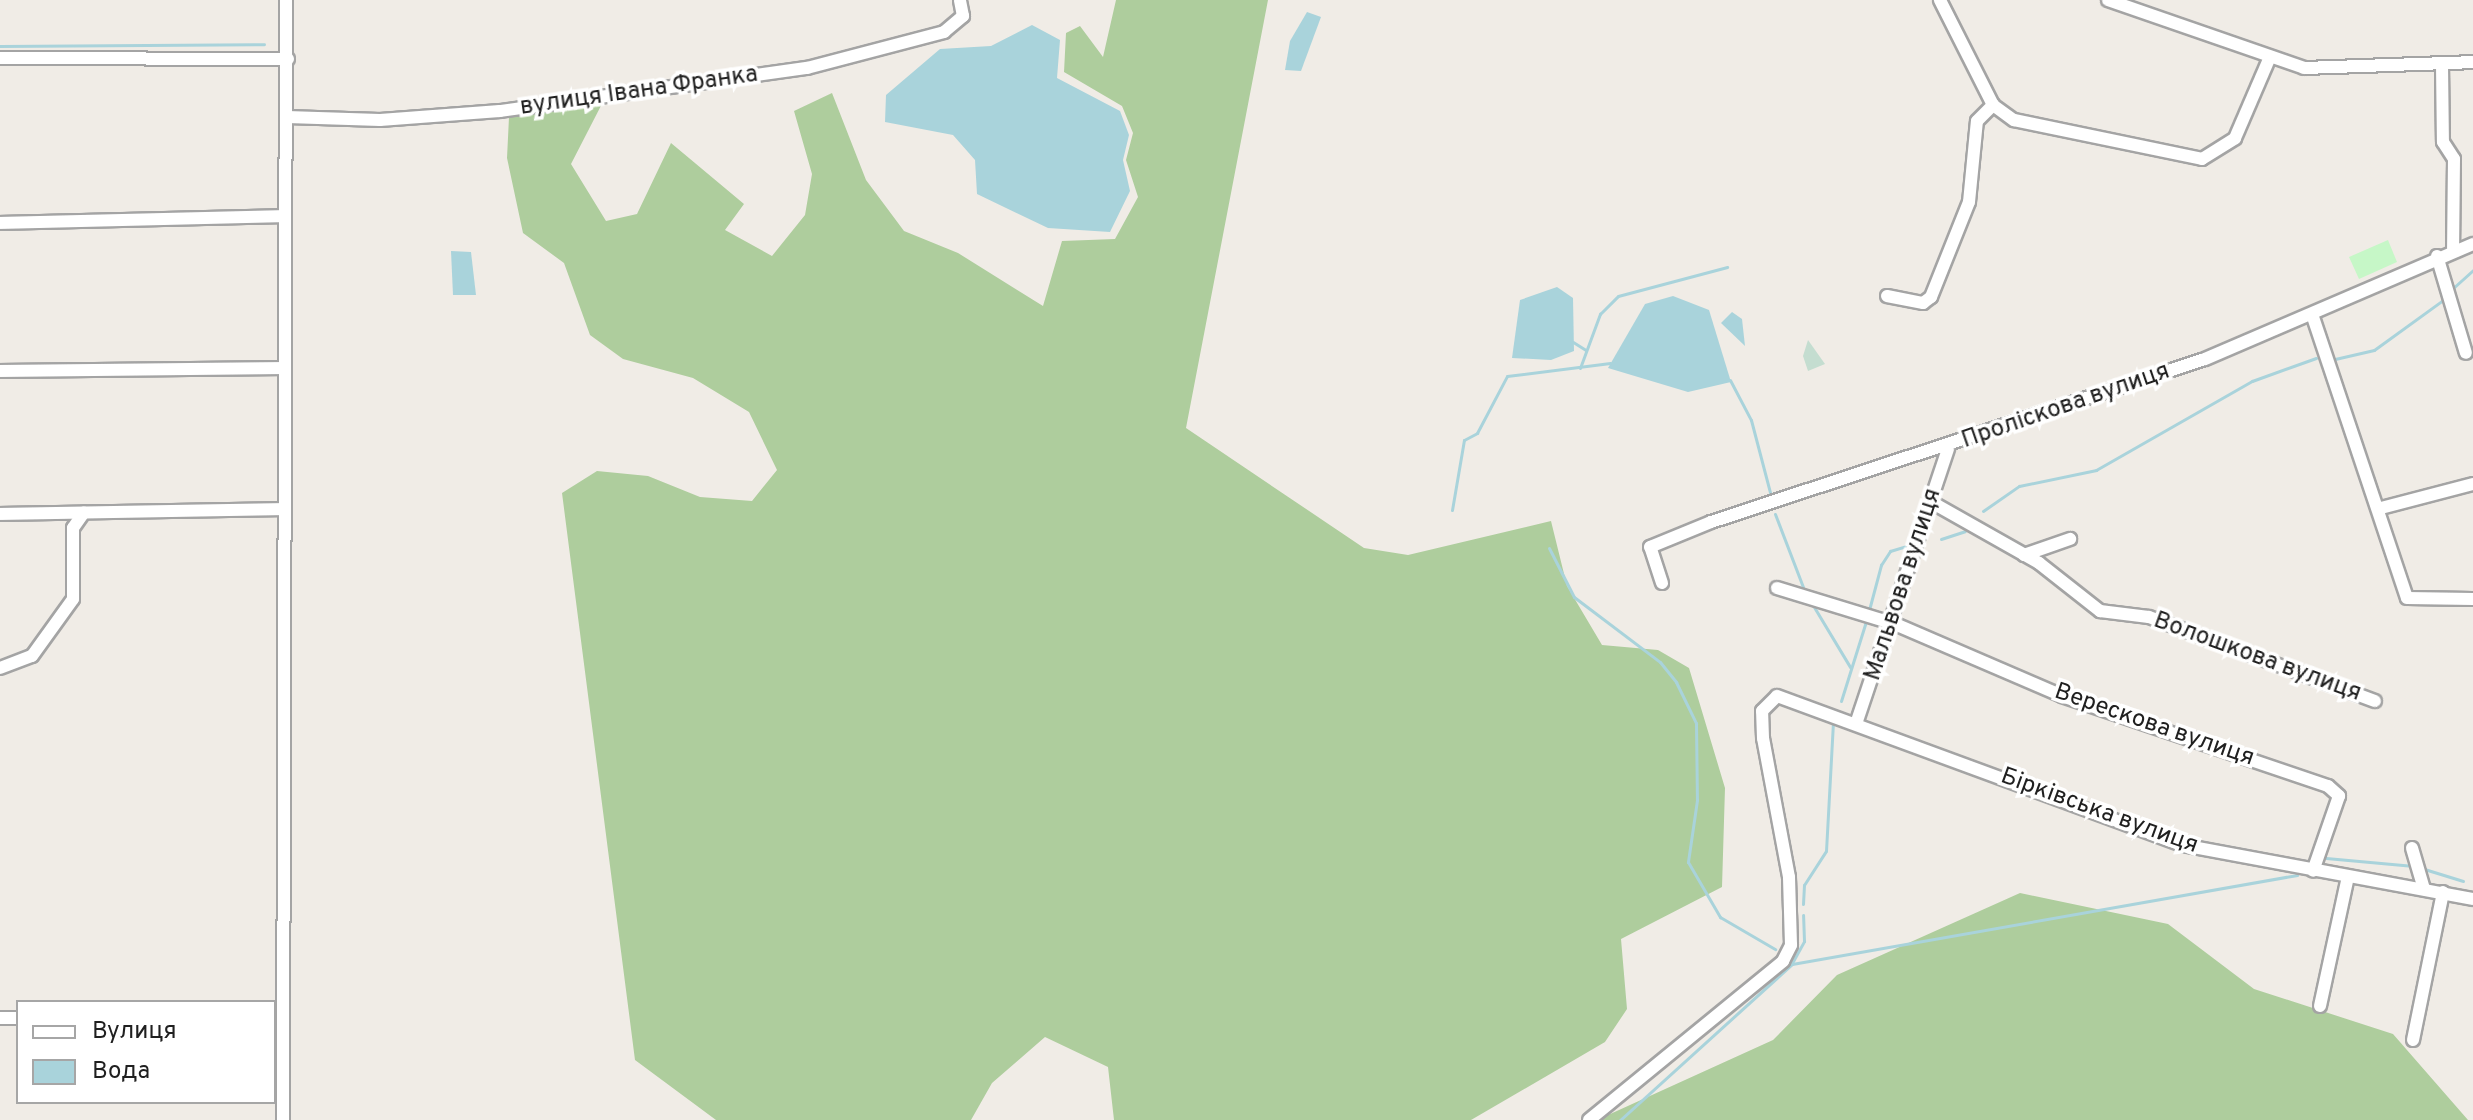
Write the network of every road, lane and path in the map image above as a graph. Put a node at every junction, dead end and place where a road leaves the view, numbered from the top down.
1 (286, 0) edge
2 (960, 0) edge
3 (1940, 0) edge
4 (2108, 0) edge
5 (0, 58) edge
6 (288, 59) junction
7 (2269, 59) junction
8 (2473, 62) edge
9 (2442, 65) junction
10 (1993, 105) junction
11 (287, 117) junction
12 (282, 216) junction
13 (0, 223) edge
14 (2473, 244) edge
15 (2453, 248) junction
16 (2437, 256) junction
17 (1887, 296) dead end
18 (2312, 314) junction
19 (2466, 353) dead end
20 (280, 368) junction
21 (0, 371) edge
22 (1948, 449) junction
23 (2473, 484) edge
24 (1933, 503) junction
25 (2381, 508) junction
26 (281, 509) junction
27 (84, 512) junction
28 (0, 514) edge
29 (2070, 539) dead end
30 (2024, 555) junction
31 (1662, 583) dead end
32 (1777, 588) dead end
33 (2472, 604) edge
34 (1895, 624) junction
35 (28, 658) junction
36 (0, 659) edge
37 (0, 668) edge
38 (2375, 701) dead end
39 (1857, 721) junction
40 (2412, 848) dead end
41 (2313, 871) junction
42 (2348, 877) junction
43 (2424, 889) junction
44 (2443, 892) junction
45 (2473, 899) edge
46 (2320, 1006) dead end
47 (278, 1016) edge
48 (2413, 1040) dead end
49 (283, 1120) edge
50 (1589, 1120) edge

1 - 6 street
2 - 11 street, вулиця Івана Франка
3 - 10 street
4 - 7 street
5 - 6 street
6 - 11 street
7 - 9 street
7 - 10 street
8 - 9 street
9 - 15 street
10 - 17 street
11 - 12 street
12 - 13 street
12 - 20 street
14 - 15 street, Проліскова вулиця
15 - 16 street, Проліскова вулиця
16 - 18 street, Проліскова вулиця
16 - 19 street
18 - 22 street, Проліскова вулиця
18 - 25 street
20 - 21 street
20 - 26 street
22 - 24 street, Мальвова вулиця
22 - 31 street, Проліскова вулиця
23 - 25 street
24 - 30 street, Волошкова вулиця
24 - 34 street, Мальвова вулиця
25 - 33 street
26 - 27 street
26 - 47 street
27 - 28 street
27 - 35 street
29 - 30 street
30 - 38 street, Волошкова вулиця
32 - 34 street
34 - 39 street, Мальвова вулиця
34 - 41 street, Верескова вулиця
35 - 36 street
35 - 37 street
39 - 41 street, Бірківська вулиця
39 - 50 street, Бірківська вулиця
40 - 43 street
41 - 42 street, Бірківська вулиця
42 - 43 street, Бірківська вулиця
42 - 46 street
43 - 44 street, Бірківська вулиця
44 - 45 street, Бірківська вулиця
44 - 48 street
47 - 49 street

